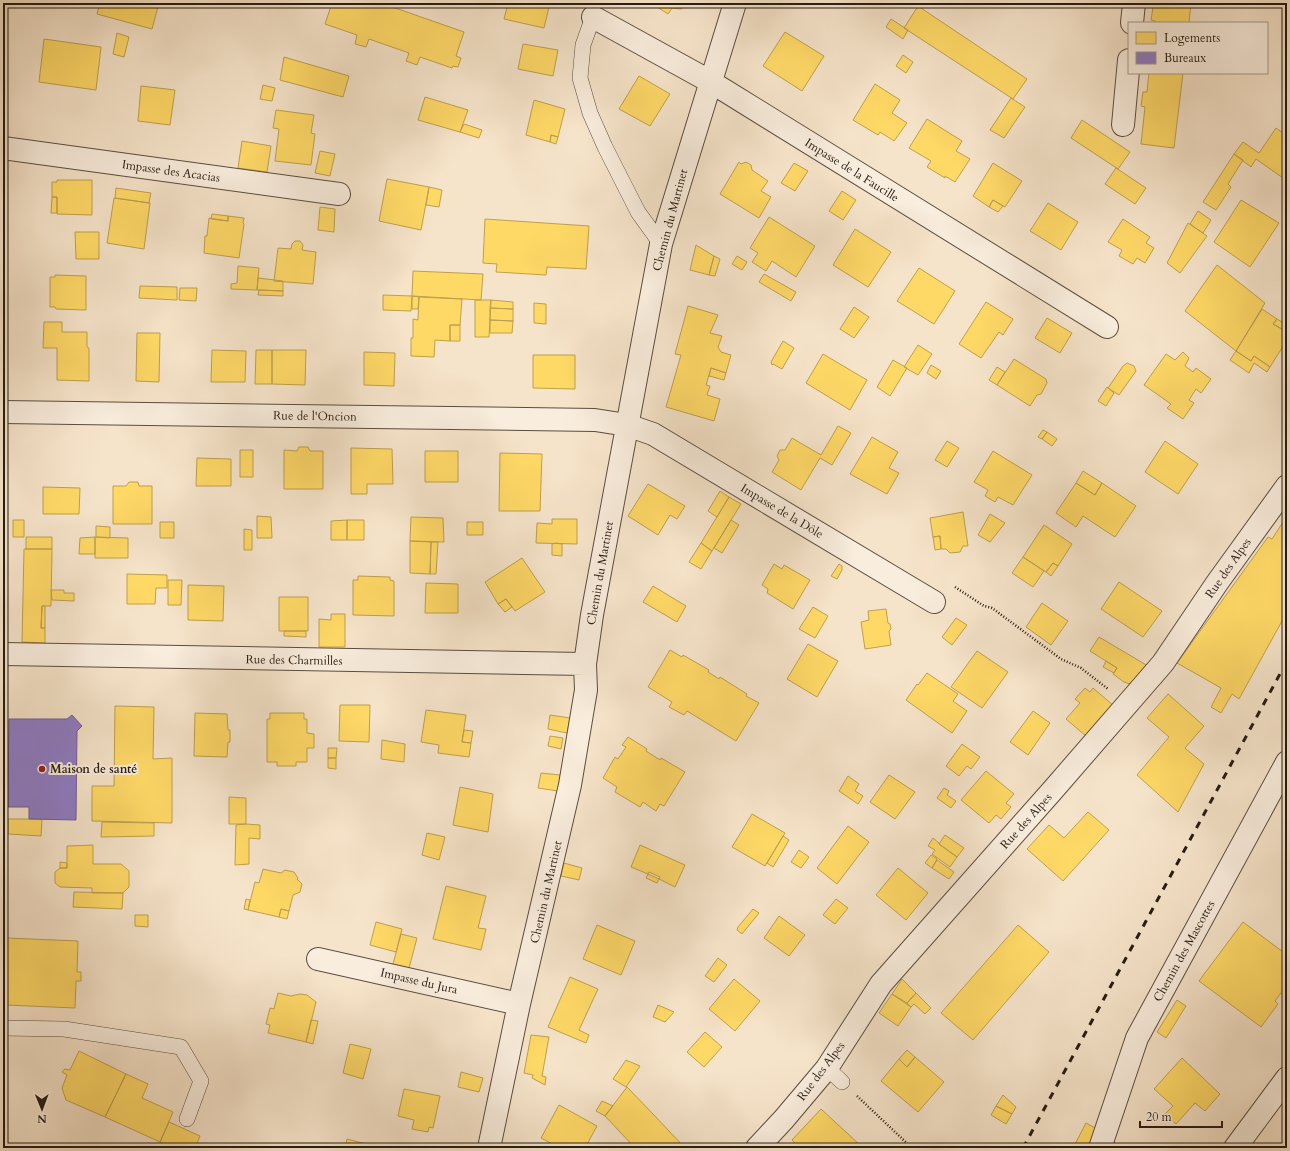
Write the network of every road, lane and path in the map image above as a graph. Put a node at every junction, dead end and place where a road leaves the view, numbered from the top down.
1 (735, 3) edge
2 (1134, 3) edge
3 (593, 17) joint
4 (1132, 22) edge
5 (1128, 71) edge
6 (711, 82) junction
7 (1123, 125) dead end
8 (3, 148) edge
9 (338, 194) dead end
10 (661, 244) junction
11 (1107, 327) dead end
12 (3, 412) edge
13 (627, 425) junction
14 (1287, 486) edge
15 (952, 585) dead end
16 (934, 602) dead end
17 (3, 654) edge
18 (585, 664) junction
19 (1128, 704) junction
20 (1287, 762) edge
21 (318, 959) dead end
22 (519, 1004) junction
23 (3, 1028) edge
24 (834, 1075) junction
25 (1287, 1078) edge
26 (188, 1119) dead end
27 (489, 1148) edge
28 (757, 1148) edge
29 (912, 1148) edge
30 (1100, 1148) edge
31 (1235, 1148) edge

1 - 6 street, Chemin du Martinet
2 - 4 street
3 - 6 street, Impasse de la Faucille
3 - 10 lane
5 - 7 street
6 - 10 street, Chemin du Martinet
6 - 11 street, Impasse de la Faucille
8 - 9 street, Impasse des Acacias
10 - 13 street, Chemin du Martinet
12 - 13 street, Rue de l'Oncion
13 - 16 street, Impasse de la Dôle
13 - 18 street, Chemin du Martinet
14 - 19 street, Rue des Alpes
15 - 19 path
17 - 18 street, Rue des Charmilles
18 - 22 street, Chemin du Martinet
19 - 24 street, Rue des Alpes
20 - 30 street, Chemin des Mascottes
21 - 22 street, Impasse du Jura
22 - 27 street, Chemin du Martinet
23 - 26 lane
24 - 28 street, Rue des Alpes
24 - 29 path
25 - 31 street

